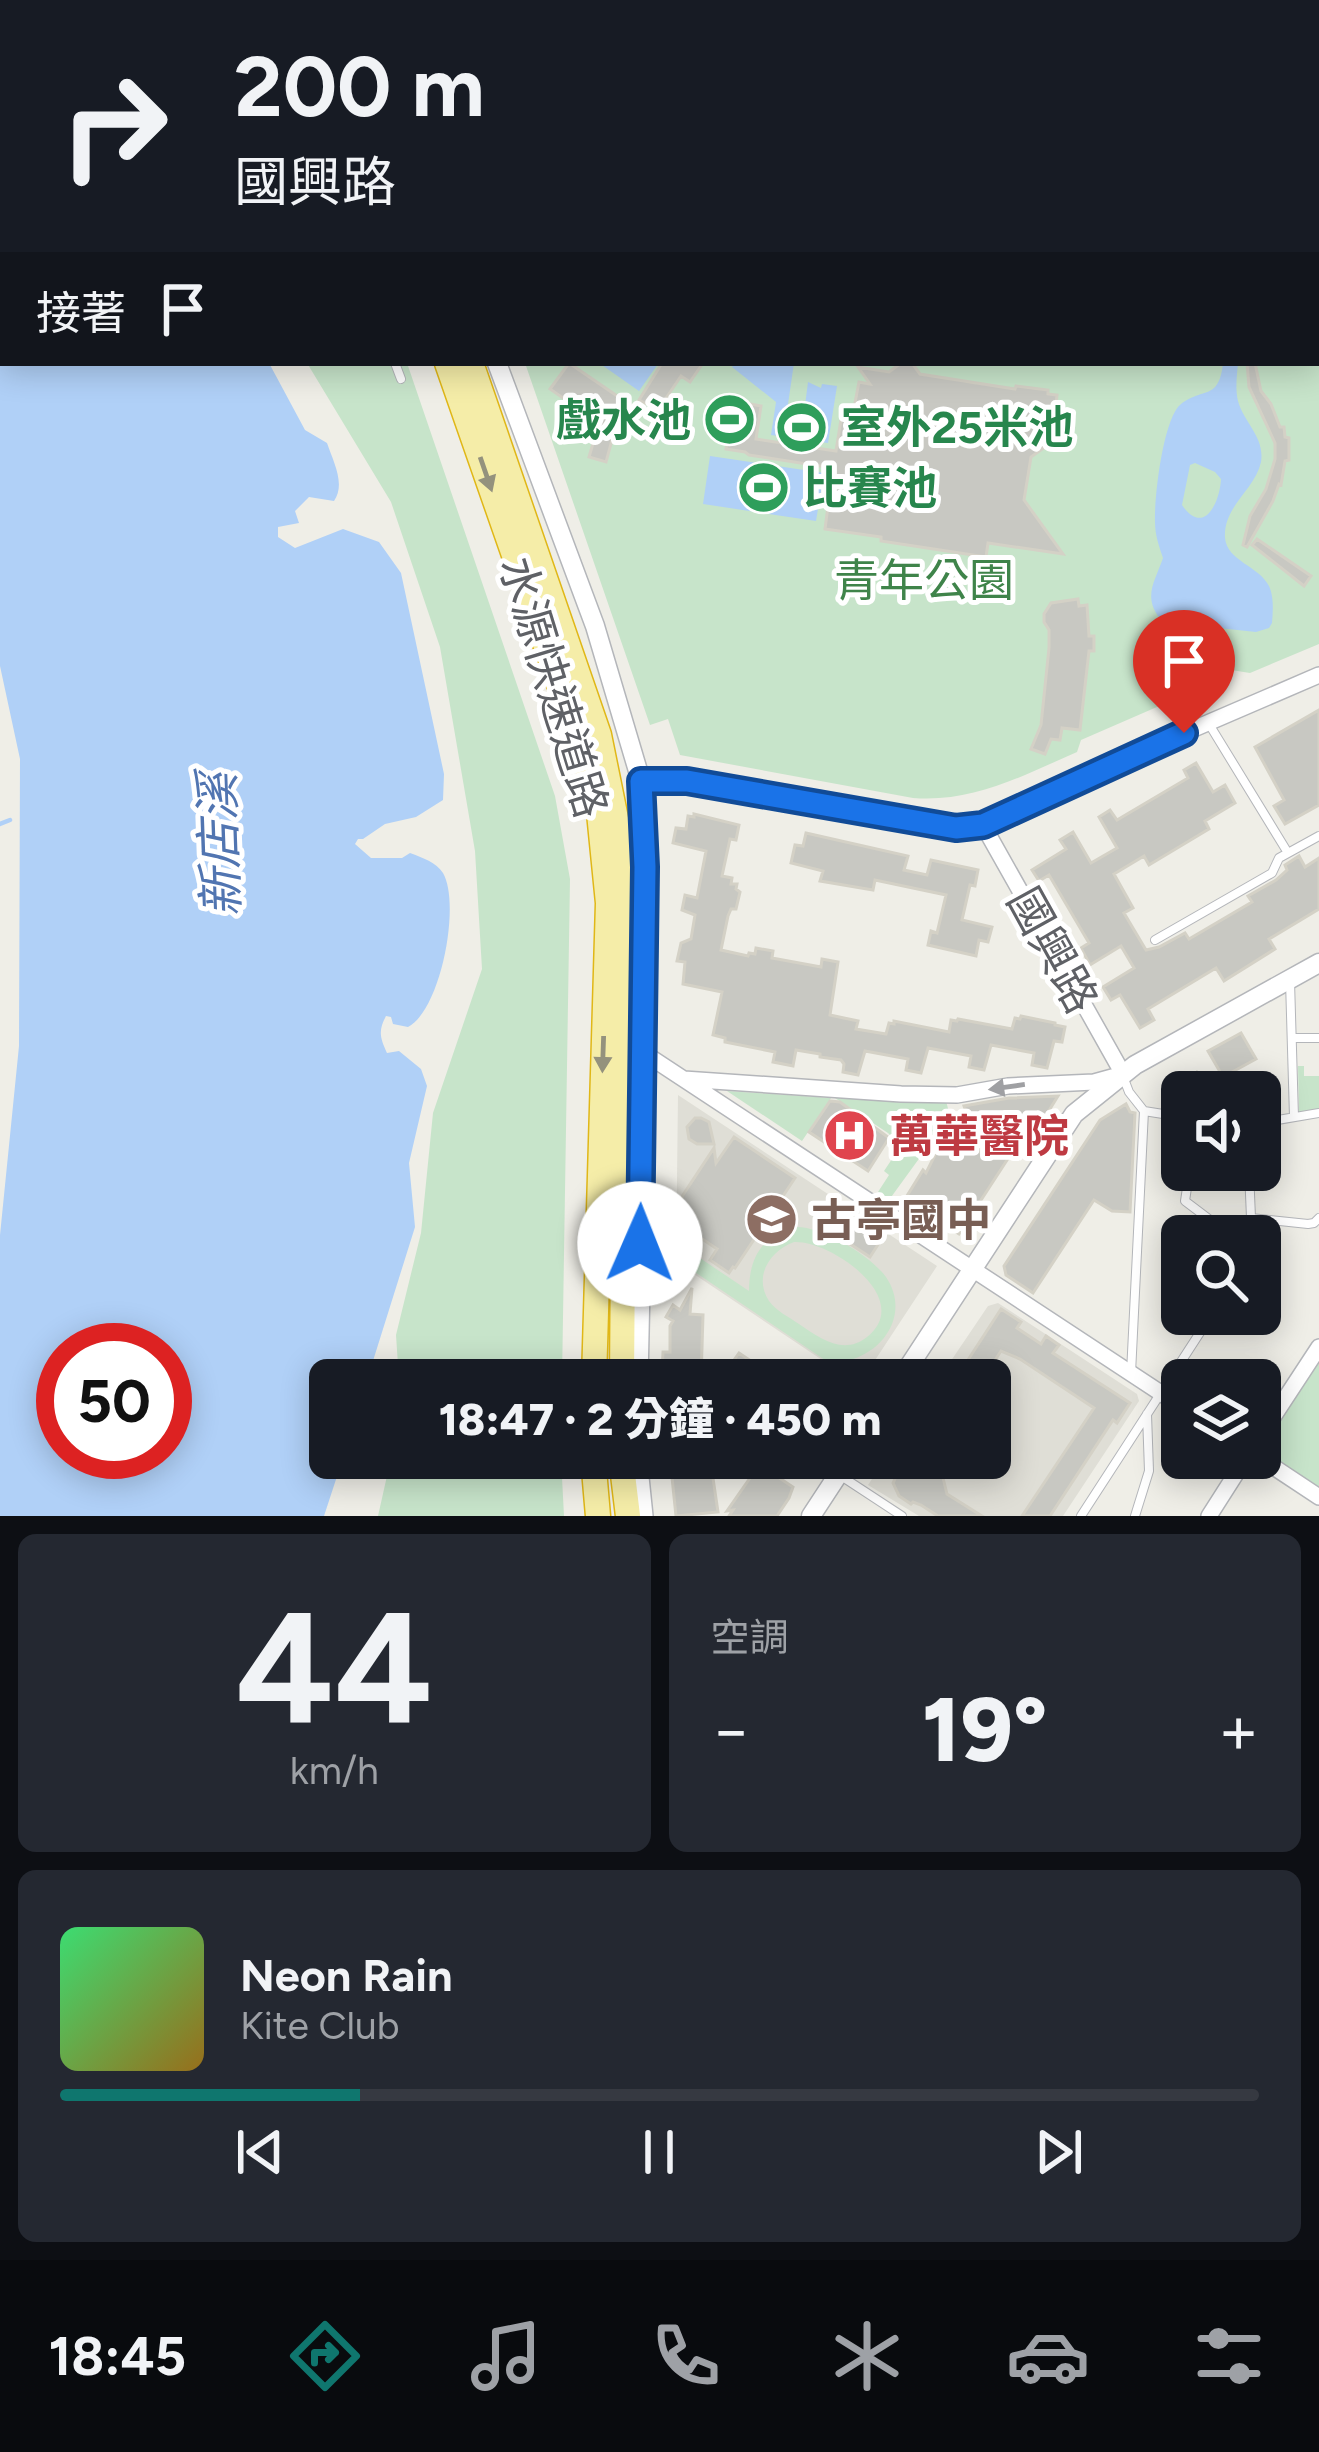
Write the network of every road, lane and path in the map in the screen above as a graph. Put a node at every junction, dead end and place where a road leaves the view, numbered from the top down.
1 (396, 366) edge
2 (448, 366) edge
3 (472, 366) edge
4 (498, 366) edge
5 (401, 379) dead end
6 (1319, 675) edge
7 (1208, 723) junction
8 (641, 781) junction
9 (983, 825) junction
10 (1319, 836) edge
11 (1288, 853) junction
12 (1155, 940) dead end
13 (1319, 963) edge
14 (1290, 980) junction
15 (1292, 1038) junction
16 (1319, 1038) edge
17 (644, 1052) junction
18 (1123, 1074) junction
19 (684, 1079) junction
20 (1144, 1111) junction
21 (1319, 1113) edge
22 (1161, 1114) edge
23 (1294, 1117) junction
24 (1281, 1119) edge
25 (598, 1181) junction
26 (1186, 1191) edge
27 (1204, 1215) edge
28 (1319, 1218) edge
29 (1281, 1221) edge
30 (972, 1270) junction
31 (1198, 1335) edge
32 (1319, 1347) edge
33 (594, 1359) edge
34 (610, 1359) edge
35 (622, 1359) edge
36 (638, 1359) edge
37 (914, 1359) edge
38 (1131, 1374) junction
39 (1160, 1392) junction
40 (1281, 1405) edge
41 (1148, 1413) junction
42 (1281, 1472) edge
43 (594, 1479) edge
44 (610, 1479) edge
45 (624, 1479) edge
46 (638, 1479) edge
47 (835, 1479) edge
48 (858, 1479) edge
49 (1233, 1479) edge
50 (1319, 1497) edge
51 (598, 1516) edge
52 (614, 1516) edge
53 (628, 1516) edge
54 (642, 1516) edge
55 (811, 1516) edge
56 (902, 1516) edge
57 (1082, 1516) edge
58 (1135, 1516) edge
59 (1209, 1516) edge

1 - 5 lane
2 -> 25 highway, 水源快速道路
3 - 35 highway, 水源快速道路
4 - 8 street
6 - 7 street
7 - 9 street
7 - 11 lane
8 - 9 street
8 - 17 main road
9 - 18 street, 國興路
10 - 11 lane
11 - 12 lane
13 - 14 street
14 - 15 lane
14 - 18 street
15 - 16 lane
15 - 23 lane
17 - 19 street
17 - 36 main road
18 -> 19 street
18 - 20 lane
18 - 30 street
19 - 30 street
20 - 22 lane
20 - 38 lane
21 - 23 lane
23 - 24 lane
25 - 33 highway, 水源快速道路
25 - 34 highway
26 - 27 lane
28 - 29 lane
30 - 37 street
30 - 38 street
31 - 39 lane
32 - 40 street
38 - 39 street
39 - 41 lane
41 - 57 lane
41 - 58 lane
42 - 50 street
43 - 51 highway
44 - 52 highway
45 - 53 highway
46 - 54 main road
47 - 55 street
48 - 56 lane
49 - 59 street

